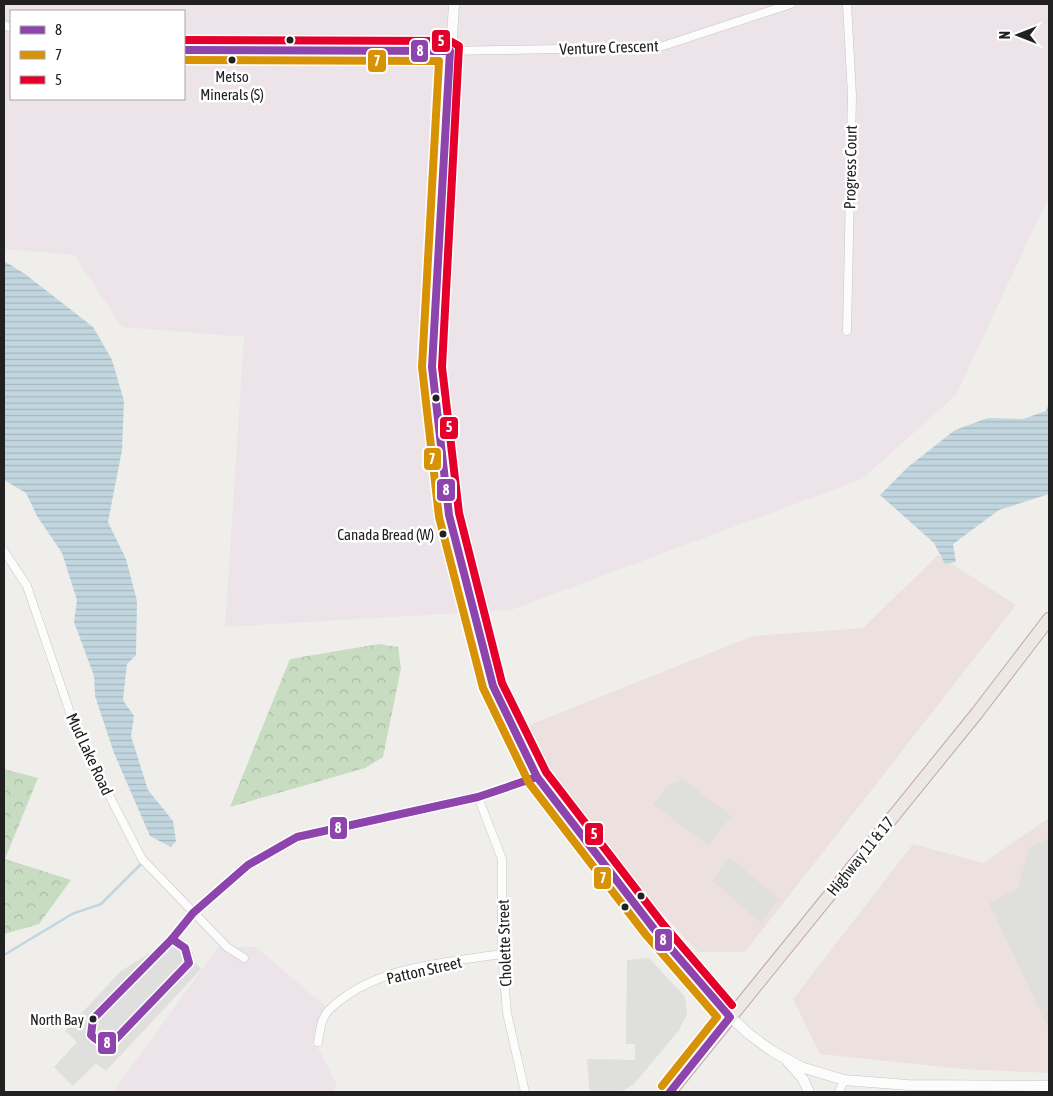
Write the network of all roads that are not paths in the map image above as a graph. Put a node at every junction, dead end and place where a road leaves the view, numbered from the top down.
1 (454, 4) edge
2 (791, 4) edge
3 (846, 4) edge
4 (185, 50) edge
5 (450, 51) junction
6 (847, 331) dead end
7 (4, 551) edge
8 (1049, 619) edge
9 (1049, 632) edge
10 (1014, 667) junction
11 (537, 777) junction
12 (478, 797) junction
13 (193, 913) junction
14 (172, 939) junction
15 (502, 954) junction
16 (244, 958) dead end
17 (730, 1017) junction
18 (318, 1042) dead end
19 (786, 1059) junction
20 (844, 1080) junction
21 (1049, 1086) edge
22 (525, 1092) edge
23 (670, 1092) edge
24 (809, 1092) edge
25 (839, 1092) edge

1 - 5 street
2 - 5 street, Venture Crescent
3 - 6 street, Progress Court
4 - 5 street, Venture Crescent
5 - 11 street
7 - 13 street, Mud Lake Road
8 - 10 highway, Highway 11 & 17
9 - 10 highway
10 - 17 highway, Highway 11 & 17
11 - 12 street
11 - 17 street
12 - 13 street
12 - 15 street, Cholette Street
13 - 14 street
13 - 16 street
14 - 14 street
15 - 18 street, Patton Street
15 - 22 street, Cholette Street
17 - 19 street
17 - 23 highway, Highway 11 & 17
19 - 20 street
19 - 24 street
20 - 21 street
20 - 25 street

